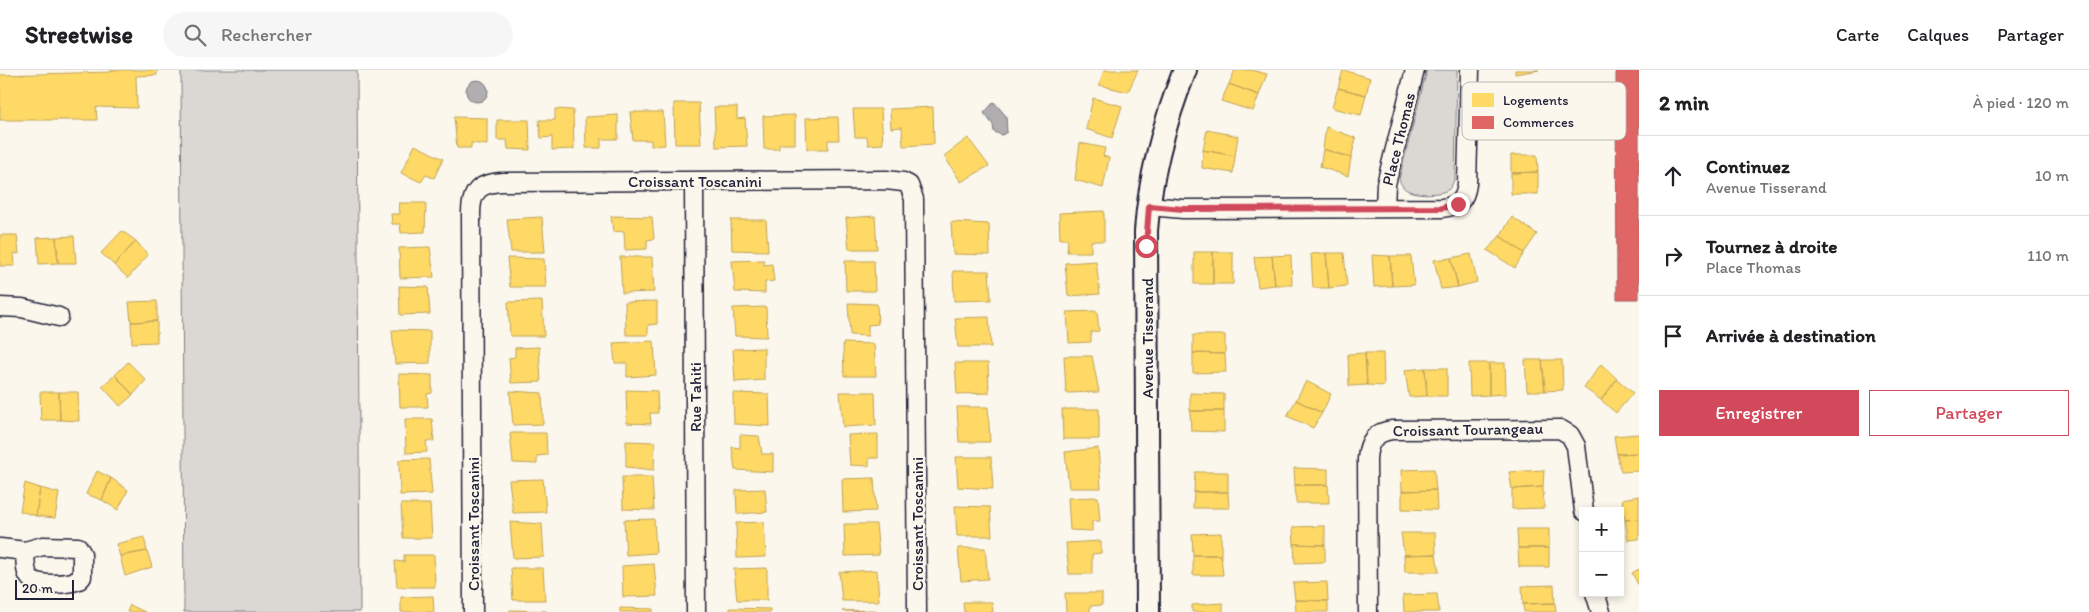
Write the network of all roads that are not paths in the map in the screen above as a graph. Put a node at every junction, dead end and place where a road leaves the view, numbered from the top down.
1 (1185, 70) edge
2 (1415, 70) edge
3 (1468, 140) edge
4 (694, 181) junction
5 (1149, 206) junction
6 (1385, 208) junction
7 (0, 308) edge
8 (59, 317) dead end
9 (1584, 507) edge
10 (0, 548) edge
11 (25, 551) dead end
12 (1596, 597) edge
13 (473, 612) edge
14 (696, 612) edge
15 (918, 612) edge
16 (1148, 612) edge
17 (1368, 612) edge
18 (1601, 612) edge

1 - 5 street, Avenue Tisserand
2 - 6 street, Place Thomas
3 - 6 street, Place Thomas
4 - 13 street, Croissant Toscanini
4 - 14 street, Rue Tahiti
4 - 15 street, Croissant Toscanini
5 - 6 street, Place Thomas
5 - 16 street, Avenue Tisserand
7 - 8 street
9 - 17 street, Croissant Tourangeau
10 - 11 street
12 - 18 street

